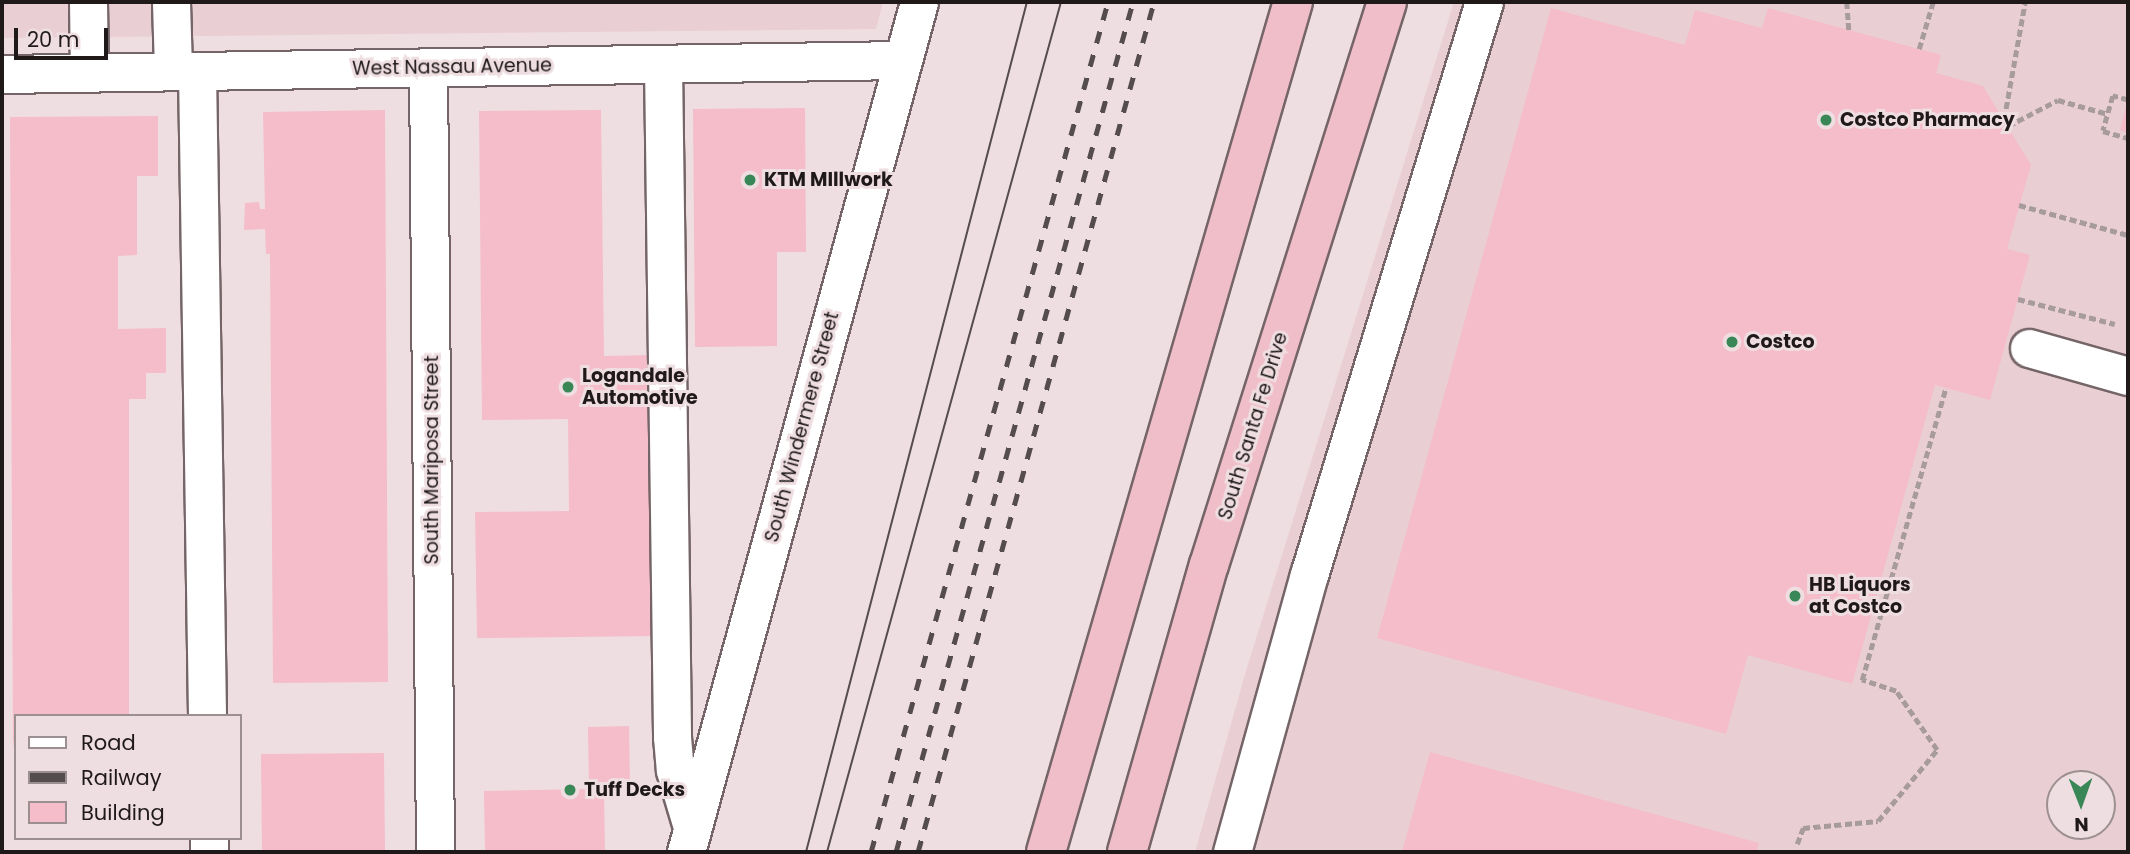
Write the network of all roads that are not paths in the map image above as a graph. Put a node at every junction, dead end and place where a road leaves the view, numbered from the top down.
1 (88, 2) edge
2 (172, 2) edge
3 (919, 2) edge
4 (1293, 2) edge
5 (1387, 2) edge
6 (1484, 2) edge
7 (903, 60) junction
8 (663, 64) junction
9 (428, 67) junction
10 (185, 71) junction
11 (89, 72) junction
12 (2, 74) edge
13 (2029, 348) dead end
14 (2128, 376) edge
15 (207, 714) edge
16 (689, 839) edge
17 (435, 852) edge
18 (1046, 852) edge
19 (1127, 852) edge
20 (1232, 852) edge

1 - 11 street
2 - 10 street
3 - 7 street, South Windermere Street
4 - 18 highway
5 - 19 highway, South Santa Fe Drive
6 - 20 street
7 - 8 street, West Nassau Avenue
7 - 16 street, South Windermere Street
8 - 9 street, West Nassau Avenue
8 - 16 street
9 - 10 street, West Nassau Avenue
9 - 17 street, South Mariposa Street
10 - 11 street, West Nassau Avenue
10 - 15 street
11 - 12 street, West Nassau Avenue
13 - 14 street

